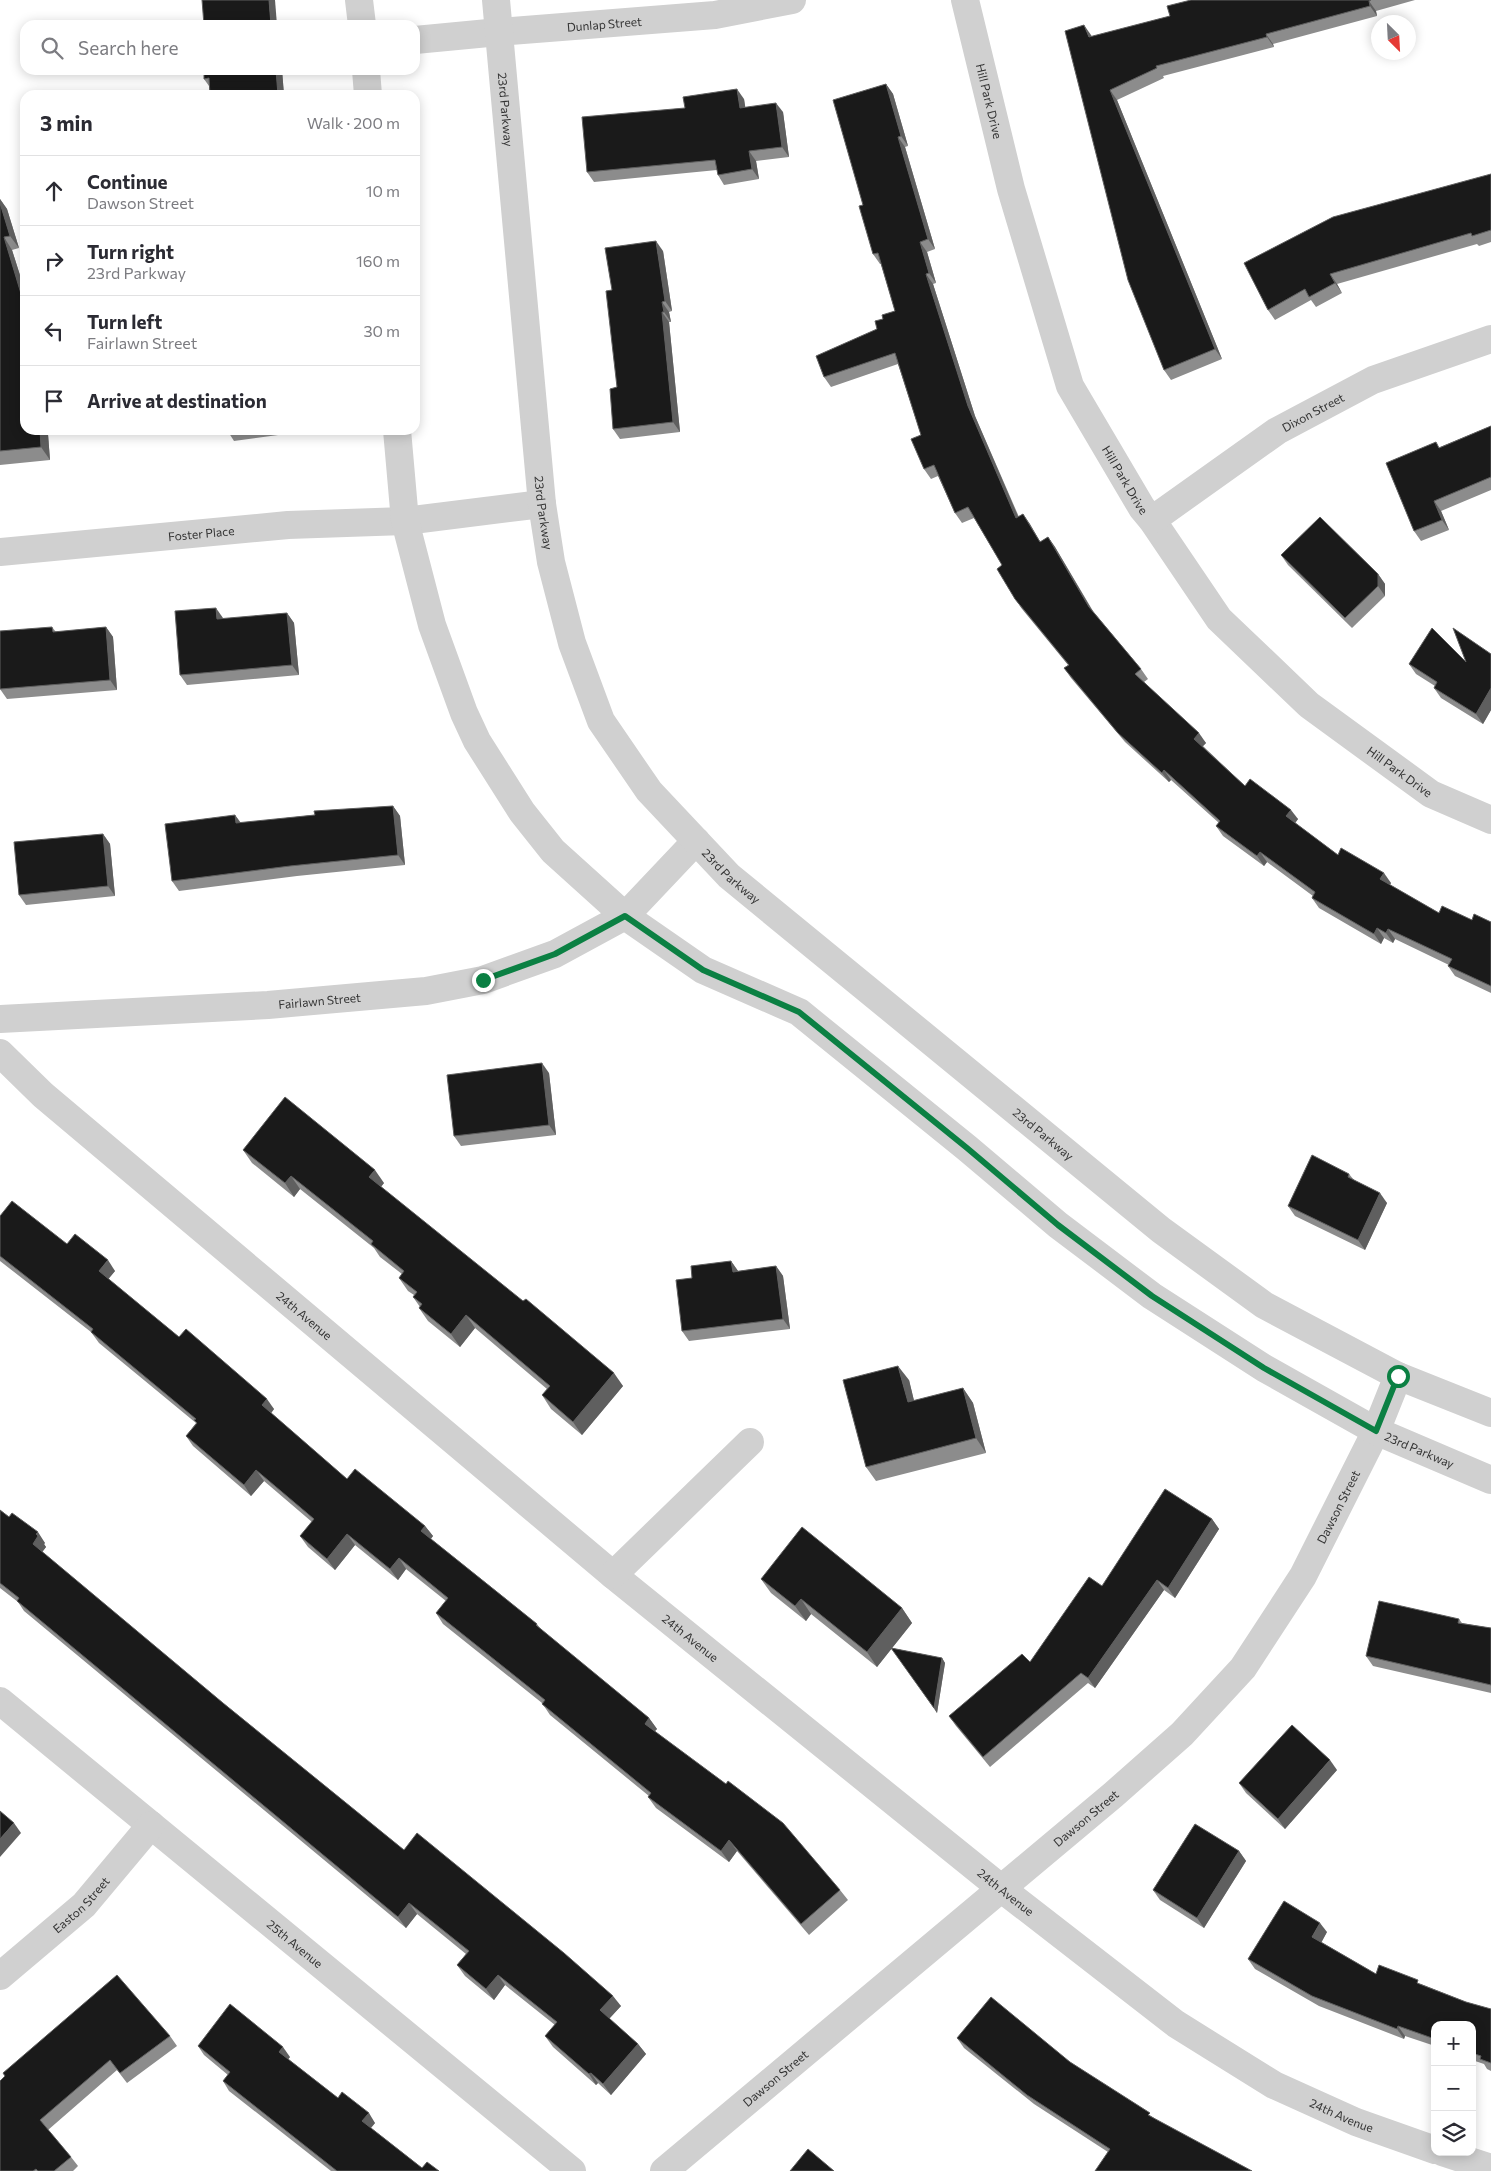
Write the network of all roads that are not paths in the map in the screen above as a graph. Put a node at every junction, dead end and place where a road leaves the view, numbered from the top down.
1 (359, 0) edge
2 (496, 0) edge
3 (792, 0) edge
4 (965, 0) edge
5 (361, 20) edge
6 (499, 32) junction
7 (420, 40) edge
8 (366, 75) edge
9 (368, 90) edge
10 (1491, 339) edge
11 (397, 435) edge
12 (542, 504) junction
13 (1152, 520) junction
14 (405, 521) junction
15 (0, 552) edge
16 (1491, 820) edge
17 (696, 840) junction
18 (625, 916) junction
19 (0, 1019) edge
20 (0, 1053) edge
21 (1398, 1376) junction
22 (1491, 1413) edge
23 (1376, 1431) junction
24 (750, 1442) dead end
25 (1491, 1480) edge
26 (613, 1575) junction
27 (10, 1709) edge
28 (150, 1825) junction
29 (1002, 1889) junction
30 (0, 1976) edge
31 (1431, 2149) edge
32 (1454, 2156) edge
33 (1491, 2168) edge
34 (572, 2171) edge
35 (664, 2171) edge

1 - 5 street
2 - 6 street, 23rd Parkway
3 - 6 street, Dunlap Street
4 - 13 street, Hill Park Drive
6 - 7 street, Dunlap Street
6 - 12 street, 23rd Parkway
8 - 9 street
10 - 13 street, Dixon Street
11 - 14 street, 23rd Parkway
12 - 14 street, Foster Place
12 - 17 street, 23rd Parkway
13 - 16 street, Hill Park Drive
14 - 15 street, Foster Place
14 - 18 street, 23rd Parkway
17 - 18 street, Fairlawn Street
17 - 21 street, 23rd Parkway
18 - 19 street, Fairlawn Street
18 - 23 street, 23rd Parkway
20 - 26 street, 24th Avenue
21 - 22 street, 23rd Parkway
21 - 23 street, Dawson Street
23 - 25 street, 23rd Parkway
23 - 29 street, Dawson Street
24 - 26 street
26 - 29 street, 24th Avenue
27 - 28 street, 25th Avenue
28 - 30 street, Easton Street
28 - 34 street, 25th Avenue
29 - 31 street, 24th Avenue
29 - 35 street, Dawson Street
32 - 33 street

